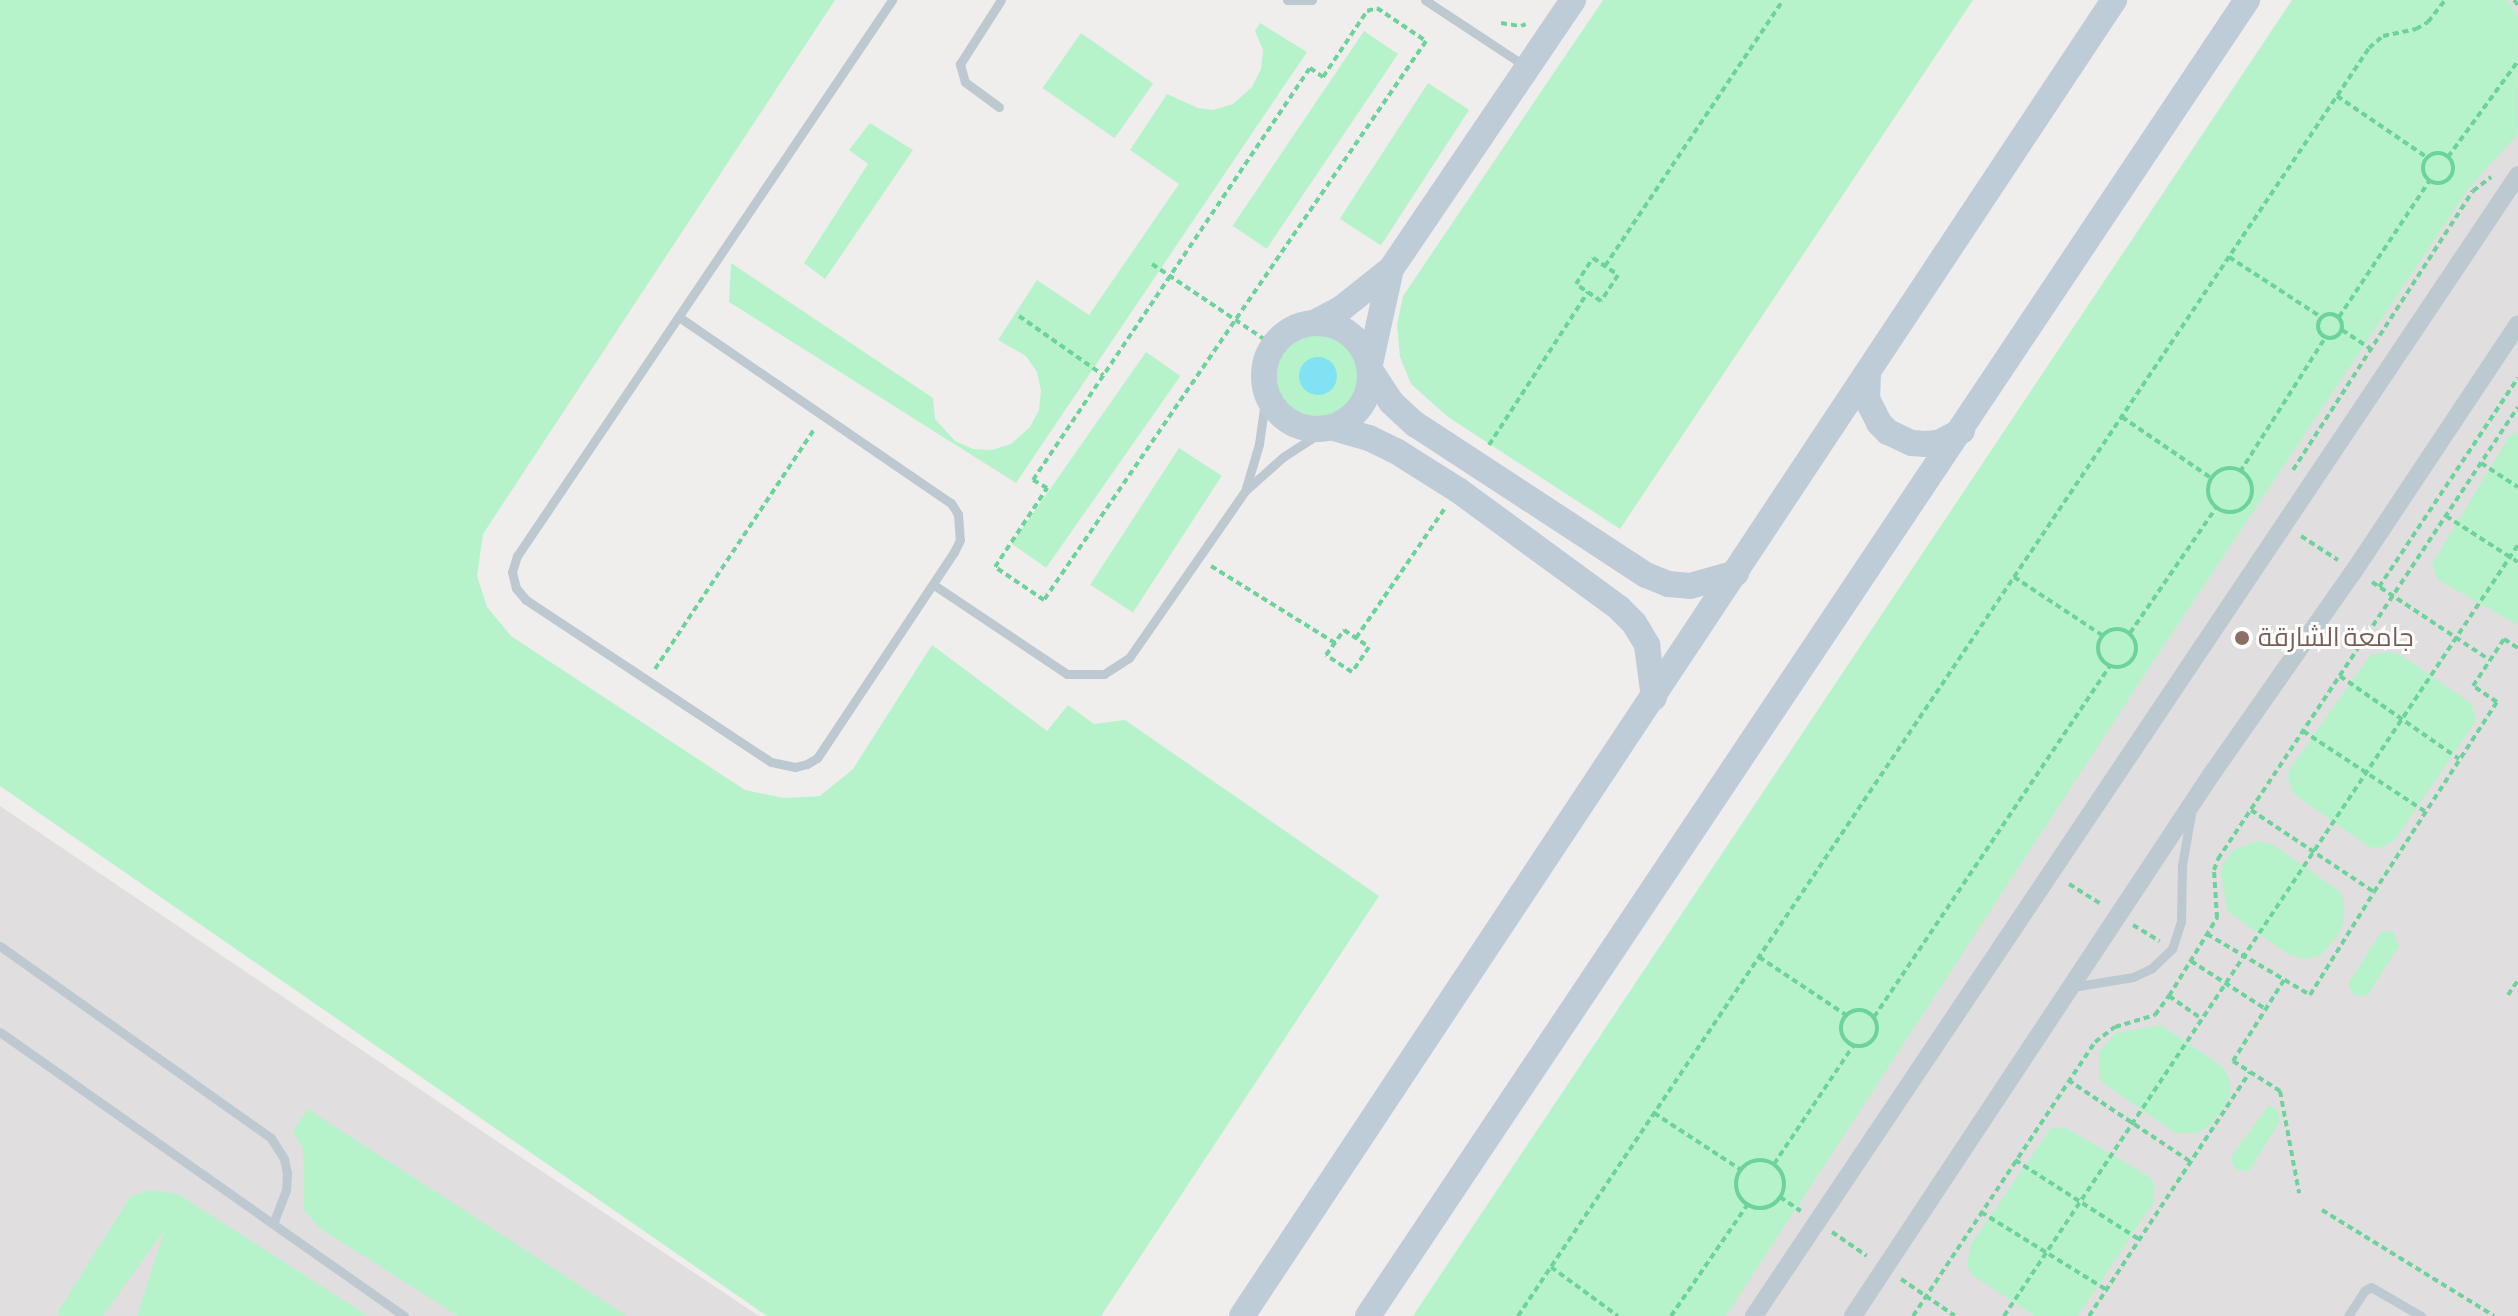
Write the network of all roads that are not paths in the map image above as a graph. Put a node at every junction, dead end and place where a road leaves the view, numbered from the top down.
1 (892, 0) edge
2 (1001, 0) edge
3 (1287, 0) edge
4 (1312, 0) edge
5 (1425, 0) edge
6 (1573, 0) edge
7 (2114, 0) edge
8 (2247, 0) edge
9 (1528, 68) junction
10 (999, 107) dead end
11 (2509, 173) edge
12 (2512, 197) edge
13 (1391, 269) junction
14 (679, 317) junction
15 (1314, 323) junction
16 (2518, 324) edge
17 (1370, 367) junction
18 (1868, 373) junction
19 (1266, 395) junction
20 (1330, 428) junction
21 (1962, 431) junction
22 (1245, 491) junction
23 (1561, 521) junction
24 (1541, 551) junction
25 (1736, 573) junction
26 (934, 585) junction
27 (1654, 698) junction
28 (2194, 800) junction
29 (0, 946) edge
30 (2072, 987) junction
31 (0, 1032) edge
32 (274, 1221) junction
33 (2405, 1307) junction
34 (404, 1316) edge
35 (1242, 1316) edge
36 (1368, 1316) edge
37 (1754, 1316) edge
38 (1853, 1316) edge
39 (2348, 1316) edge
40 (2399, 1316) edge
41 (2421, 1316) edge

1 - 14 lane
2 - 10 lane
3 - 4 lane
5 - 9 lane
6 - 9 street
7 - 18 street
8 - 21 street
9 - 13 street
11 - 12 street
12 - 37 street
13 - 15 street
13 - 17 street
14 - 26 lane
14 - 26 lane
15 - 17 street
15 - 19 street
16 - 28 street
17 - 20 street
17 - 23 street
18 - 21 street
18 - 25 street
19 - 20 street
19 - 22 lane
20 - 22 lane
20 - 24 street
21 - 36 street
22 - 26 lane
23 - 24 street
23 - 25 street
24 - 27 street
25 - 27 street
27 - 35 street
28 - 30 street
28 - 30 lane
29 - 32 lane
30 - 38 street
31 - 32 lane
32 - 34 lane
33 - 39 lane
33 - 40 lane
33 - 41 lane

